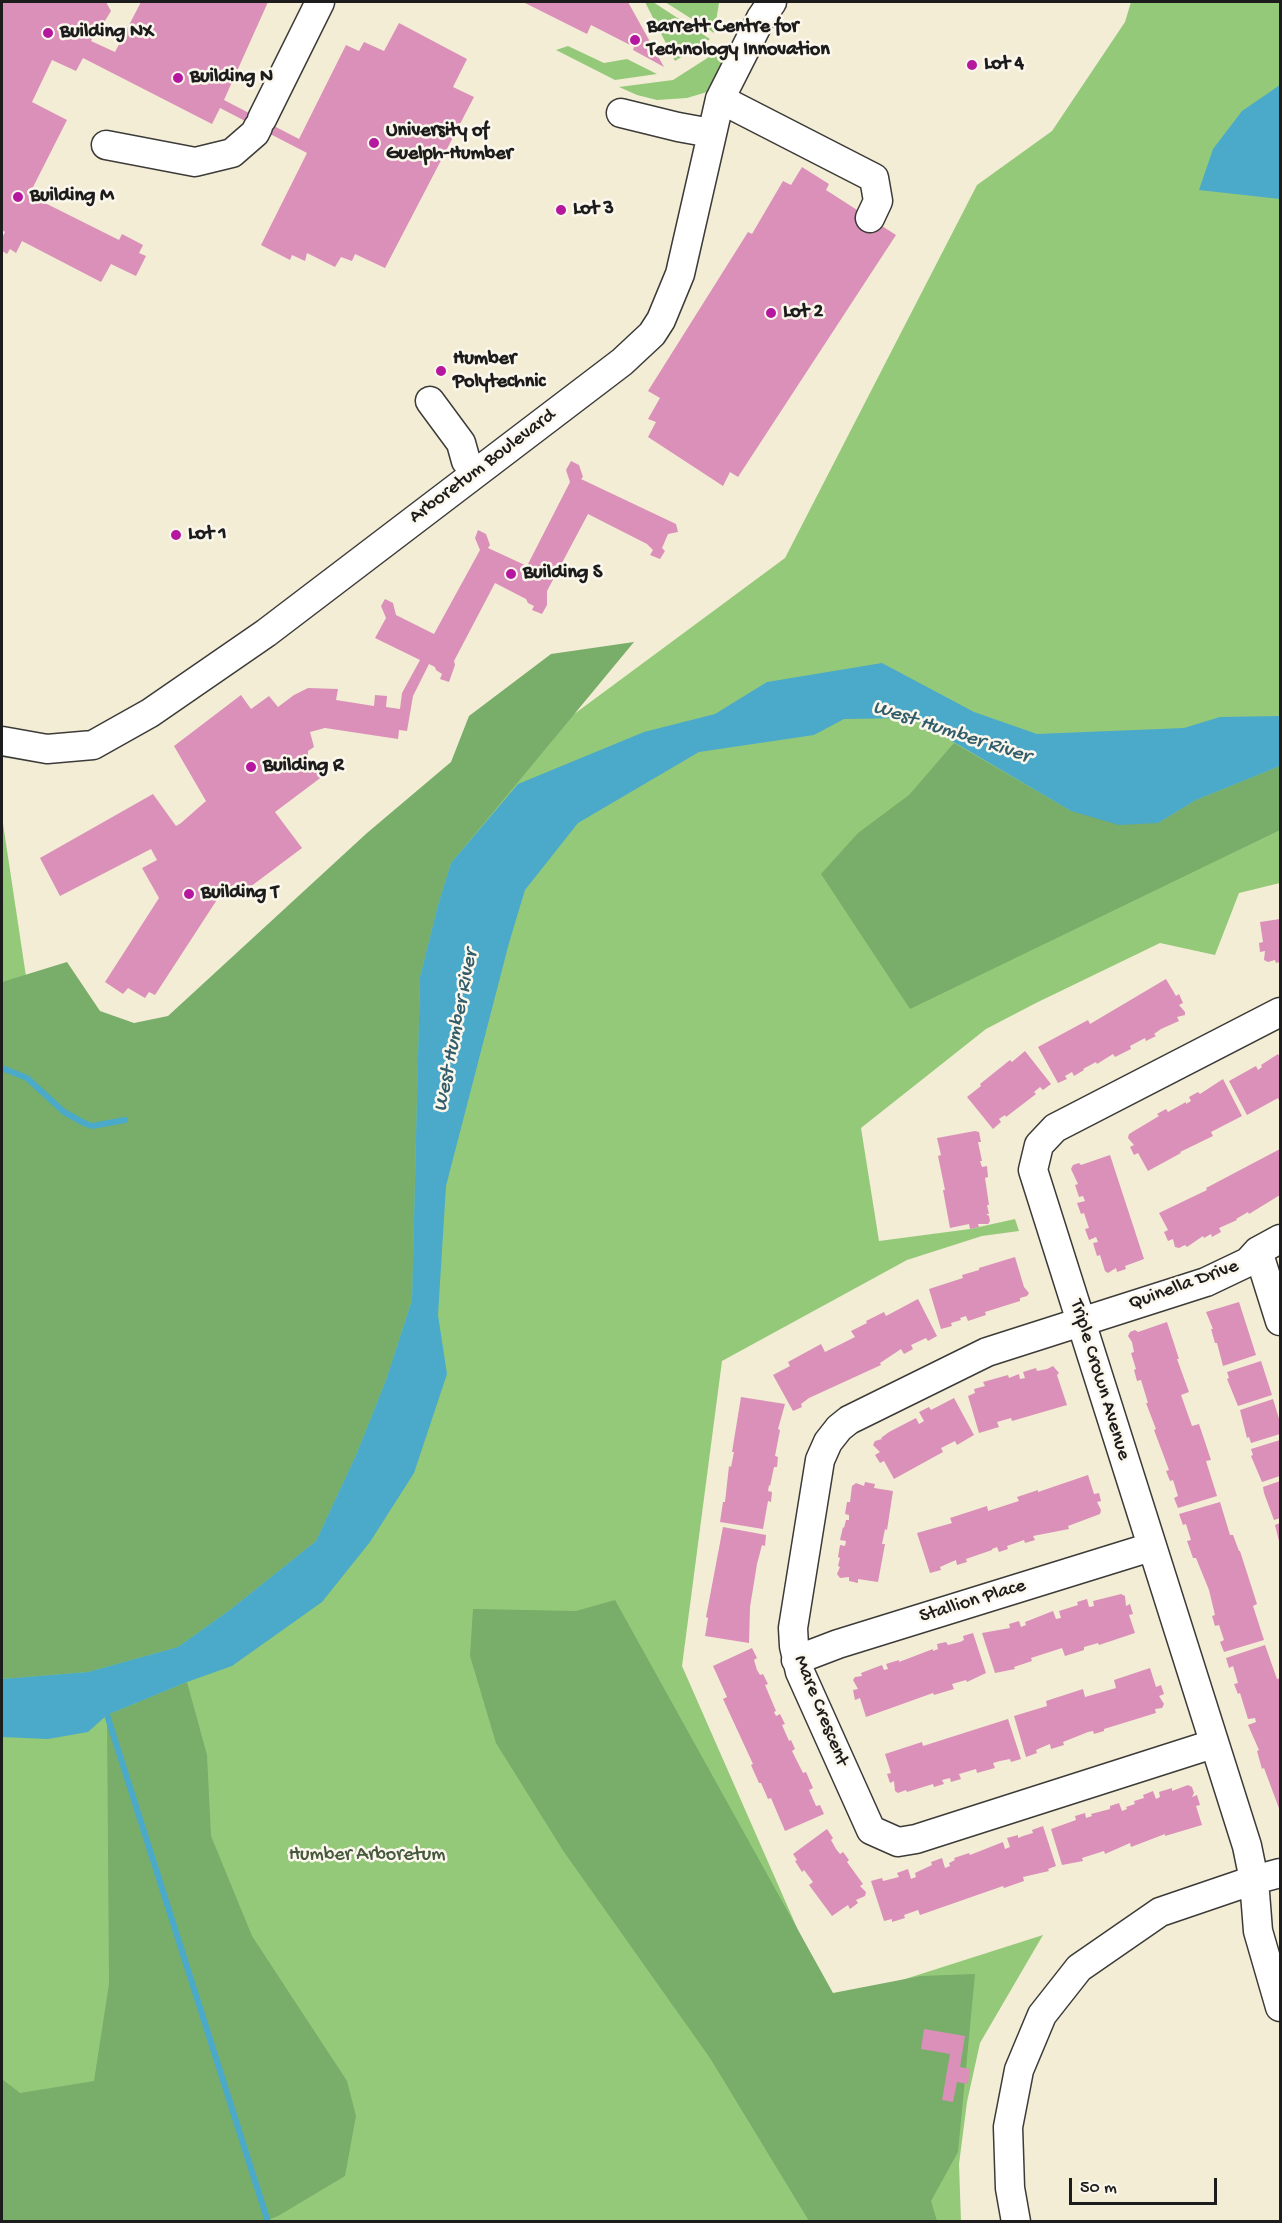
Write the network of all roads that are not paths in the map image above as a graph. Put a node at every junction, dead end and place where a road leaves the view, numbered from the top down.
1 (320, 2) edge
2 (772, 2) edge
3 (720, 99) junction
4 (621, 113) dead end
5 (711, 133) junction
6 (106, 145) dead end
7 (870, 218) dead end
8 (438, 411) dead end
9 (471, 467) junction
10 (2, 741) edge
11 (1281, 1012) edge
12 (1269, 1245) edge
13 (1081, 1321) junction
14 (1281, 1321) edge
15 (1152, 1546) junction
16 (796, 1660) junction
17 (1213, 1744) junction
18 (1267, 1877) edge
19 (1281, 2007) edge
20 (1016, 2222) edge

1 - 6 street
2 - 3 street, Arboretum Boulevard
3 - 5 street, Arboretum Boulevard
3 - 7 street
4 - 5 street
5 - 9 street, Arboretum Boulevard
8 - 9 street
9 - 10 street, Arboretum Boulevard
11 - 13 street, Triple Crown Avenue
12 - 13 street, Quinella Drive
12 - 14 street
13 - 15 street, Triple Crown Avenue
13 - 16 street, Mare Crescent
15 - 16 street, Stallion Place
15 - 17 street, Triple Crown Avenue
16 - 17 street, Mare Crescent
17 - 18 street, Triple Crown Avenue
18 - 19 street, Triple Crown Avenue
18 - 20 street

